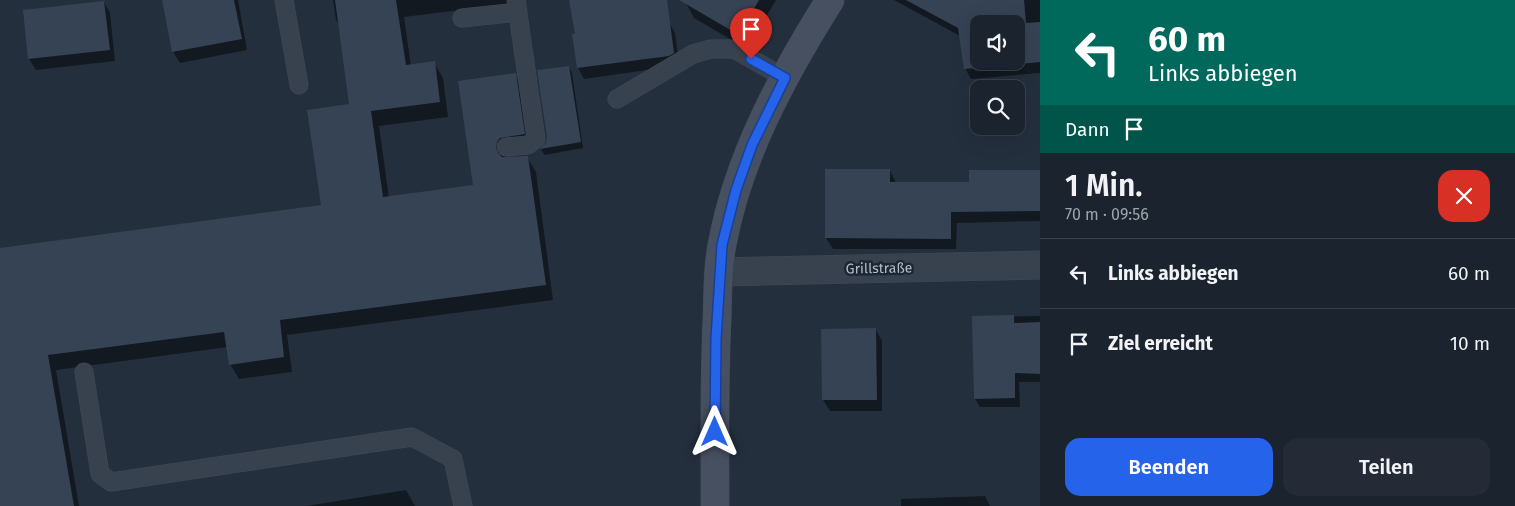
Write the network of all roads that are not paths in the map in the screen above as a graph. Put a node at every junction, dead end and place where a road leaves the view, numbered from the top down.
1 (284, 0) edge
2 (830, 0) edge
3 (517, 6) edge
4 (462, 18) dead end
5 (785, 78) junction
6 (298, 86) dead end
7 (617, 99) dead end
8 (506, 147) dead end
9 (1040, 265) edge
10 (719, 272) junction
11 (84, 372) dead end
12 (463, 506) edge
13 (715, 506) edge

1 - 6 lane
2 - 5 street
3 - 4 lane
3 - 8 lane
5 - 7 lane
5 - 10 street
9 - 10 street, Grillstraße
10 - 13 street
11 - 12 lane

